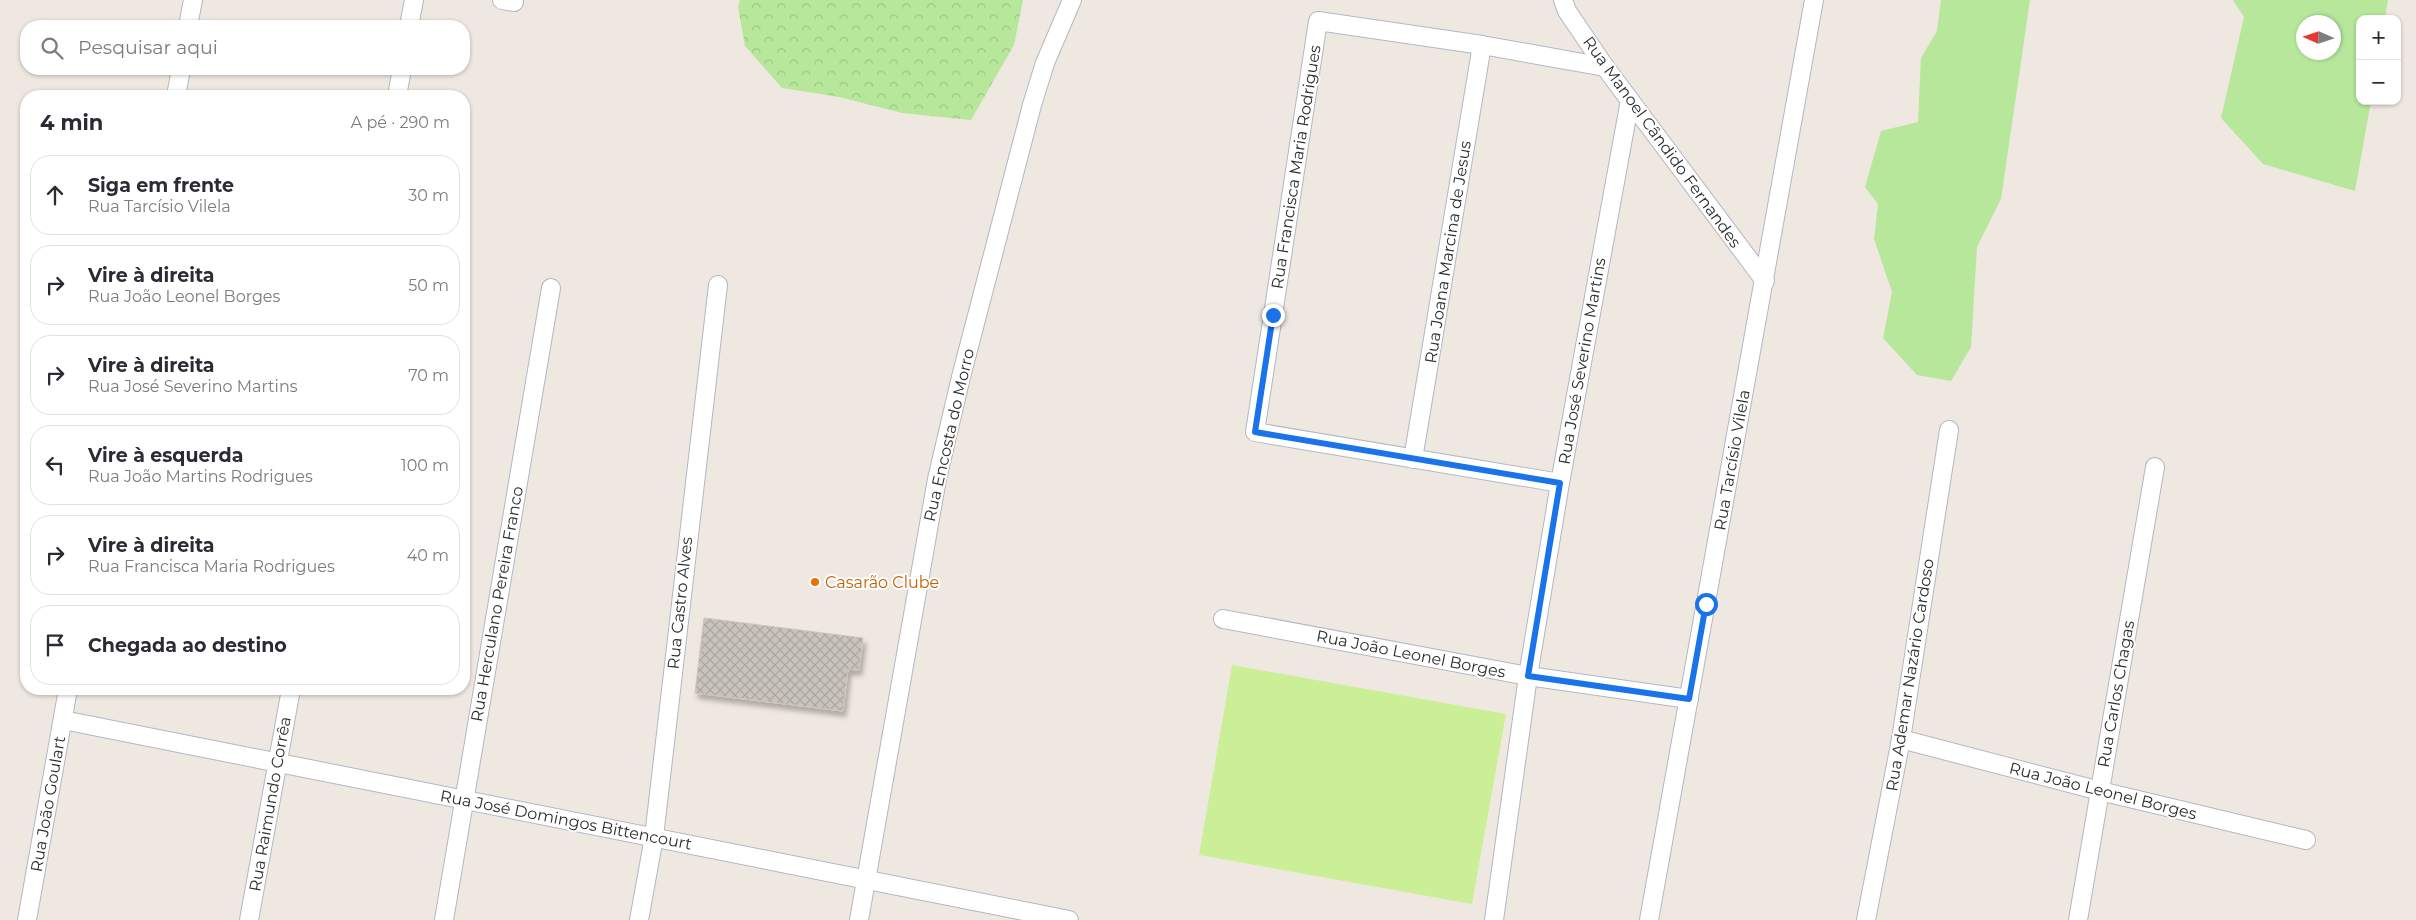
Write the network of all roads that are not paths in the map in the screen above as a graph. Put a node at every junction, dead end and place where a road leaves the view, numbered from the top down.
1 (193, 0) edge
2 (414, 0) edge
3 (1072, 0) edge
4 (1563, 0) edge
5 (1814, 0) edge
6 (189, 20) edge
7 (410, 20) edge
8 (1482, 45) junction
9 (1605, 67) junction
10 (179, 75) edge
11 (401, 75) edge
12 (177, 90) edge
13 (398, 90) edge
14 (1630, 100) junction
15 (1764, 281) junction
16 (718, 285) dead end
17 (551, 288) dead end
18 (1949, 430) dead end
19 (1414, 459) junction
20 (2155, 467) dead end
21 (1560, 483) junction
22 (1223, 619) dead end
23 (1528, 676) junction
24 (67, 695) edge
25 (290, 695) edge
26 (1689, 699) junction
27 (63, 720) junction
28 (1902, 739) junction
29 (278, 762) junction
30 (2100, 791) junction
31 (464, 799) junction
32 (654, 838) junction
33 (2306, 840) dead end
34 (866, 880) junction
35 (27, 920) edge
36 (250, 920) edge
37 (444, 920) edge
38 (639, 920) edge
39 (859, 920) edge
40 (1069, 920) edge
41 (1494, 920) edge
42 (1649, 920) edge
43 (1866, 920) edge
44 (2078, 920) edge

1 - 6 street
2 - 7 street
3 - 34 street, Rua Encosta do Morro
4 - 9 street, Rua Manoel Cândido Fernandes
5 - 15 street, Rua Tarcísio Vilela
8 - 9 street
8 - 19 street, Rua Joana Marcina de Jesus
8 - 19 street, Rua Francisca Maria Rodrigues
9 - 14 street, Rua Manoel Cândido Fernandes
10 - 12 street
11 - 13 street
14 - 15 street, Rua Manoel Cândido Fernandes
14 - 21 street, Rua José Severino Martins
15 - 26 street, Rua Tarcísio Vilela
16 - 32 street, Rua Castro Alves
17 - 31 street, Rua Herculano Pereira Franco
18 - 28 street, Rua Ademar Nazário Cardoso
19 - 21 street
20 - 30 street, Rua Carlos Chagas
21 - 23 street, Rua José Severino Martins
22 - 23 street, Rua João Leonel Borges
23 - 26 street, Rua João Leonel Borges
23 - 41 street, Rua José Severino Martins
24 - 27 street, Rua João Goulart
25 - 29 street, Rua Raimundo Corrêa
26 - 42 street, Rua Tarcísio Vilela
27 - 29 street, Rua José Domingos Bittencourt
27 - 35 street, Rua João Goulart
28 - 30 street, Rua João Leonel Borges
28 - 43 street, Rua Ademar Nazário Cardoso
29 - 31 street, Rua José Domingos Bittencourt
29 - 36 street, Rua Raimundo Corrêa
30 - 33 street, Rua João Leonel Borges
30 - 44 street, Rua Carlos Chagas
31 - 32 street, Rua José Domingos Bittencourt
31 - 37 street, Rua Herculano Pereira Franco
32 - 34 street, Rua José Domingos Bittencourt
32 - 38 street, Rua Castro Alves
34 - 39 street, Rua Encosta do Morro
34 - 40 street, Rua José Domingos Bittencourt

